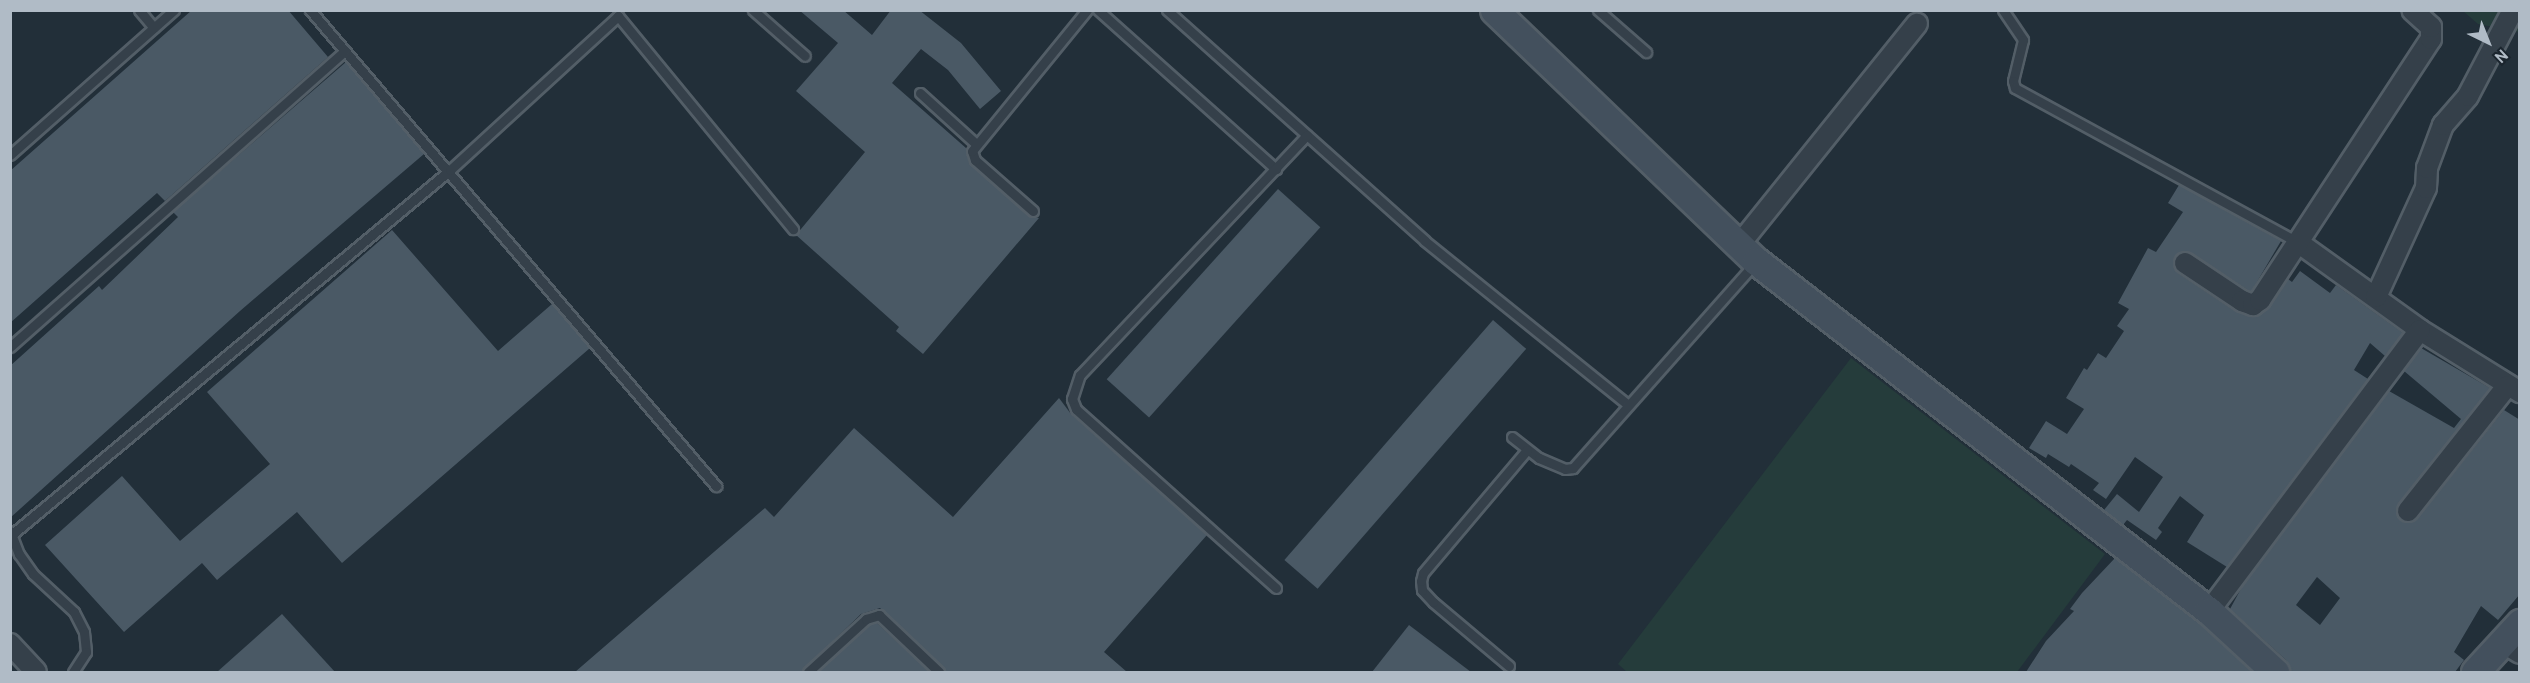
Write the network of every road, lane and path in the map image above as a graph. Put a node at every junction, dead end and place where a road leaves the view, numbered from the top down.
1 (139, 10) edge
2 (174, 10) edge
3 (310, 10) edge
4 (753, 10) edge
5 (1088, 10) edge
6 (1098, 10) edge
7 (1167, 10) edge
8 (1494, 10) edge
9 (1598, 10) edge
10 (2002, 10) edge
11 (2412, 10) edge
12 (2513, 10) edge
13 (616, 13) edge
14 (1917, 24) dead end
15 (154, 28) junction
16 (345, 51) junction
17 (1646, 51) dead end
18 (805, 56) dead end
19 (920, 93) dead end
20 (1307, 135) junction
21 (976, 144) junction
22 (10, 155) edge
23 (1276, 169) junction
24 (450, 170) junction
25 (1033, 212) dead end
26 (793, 229) dead end
27 (2299, 243) junction
28 (1748, 253) junction
29 (2185, 263) dead end
30 (2376, 297) junction
31 (2420, 330) junction
32 (10, 347) edge
33 (2513, 389) edge
34 (1628, 405) junction
35 (1512, 437) dead end
36 (1527, 450) junction
37 (716, 486) dead end
38 (2408, 511) dead end
39 (12, 534) edge
40 (1276, 588) dead end
41 (2209, 611) junction
42 (2514, 639) edge
43 (10, 644) edge
44 (1509, 666) dead end
45 (36, 672) edge
46 (73, 672) edge
47 (808, 672) edge
48 (939, 672) edge
49 (2275, 672) edge
50 (2475, 672) edge

1 - 15 lane
2 - 15 lane
3 - 16 lane
4 - 18 lane
5 - 21 lane
6 - 23 lane
7 - 20 lane
8 - 28 street
9 - 17 lane
10 - 27 lane
11 - 27 street
12 - 30 street
13 - 24 lane
13 - 26 lane
14 - 28 street
15 - 22 lane
16 - 24 lane
16 - 32 lane
19 - 21 lane
20 - 23 lane
20 - 34 lane
21 - 25 lane
23 - 40 lane
24 - 37 lane
24 - 39 lane
27 - 29 street
27 - 30 street
28 - 34 lane
28 - 41 street
30 - 31 street
31 - 33 street
31 - 41 street
33 - 38 street
34 - 36 lane
35 - 36 lane
36 - 44 lane
39 - 46 lane
41 - 49 street
42 - 50 street
43 - 45 street
47 - 48 lane

